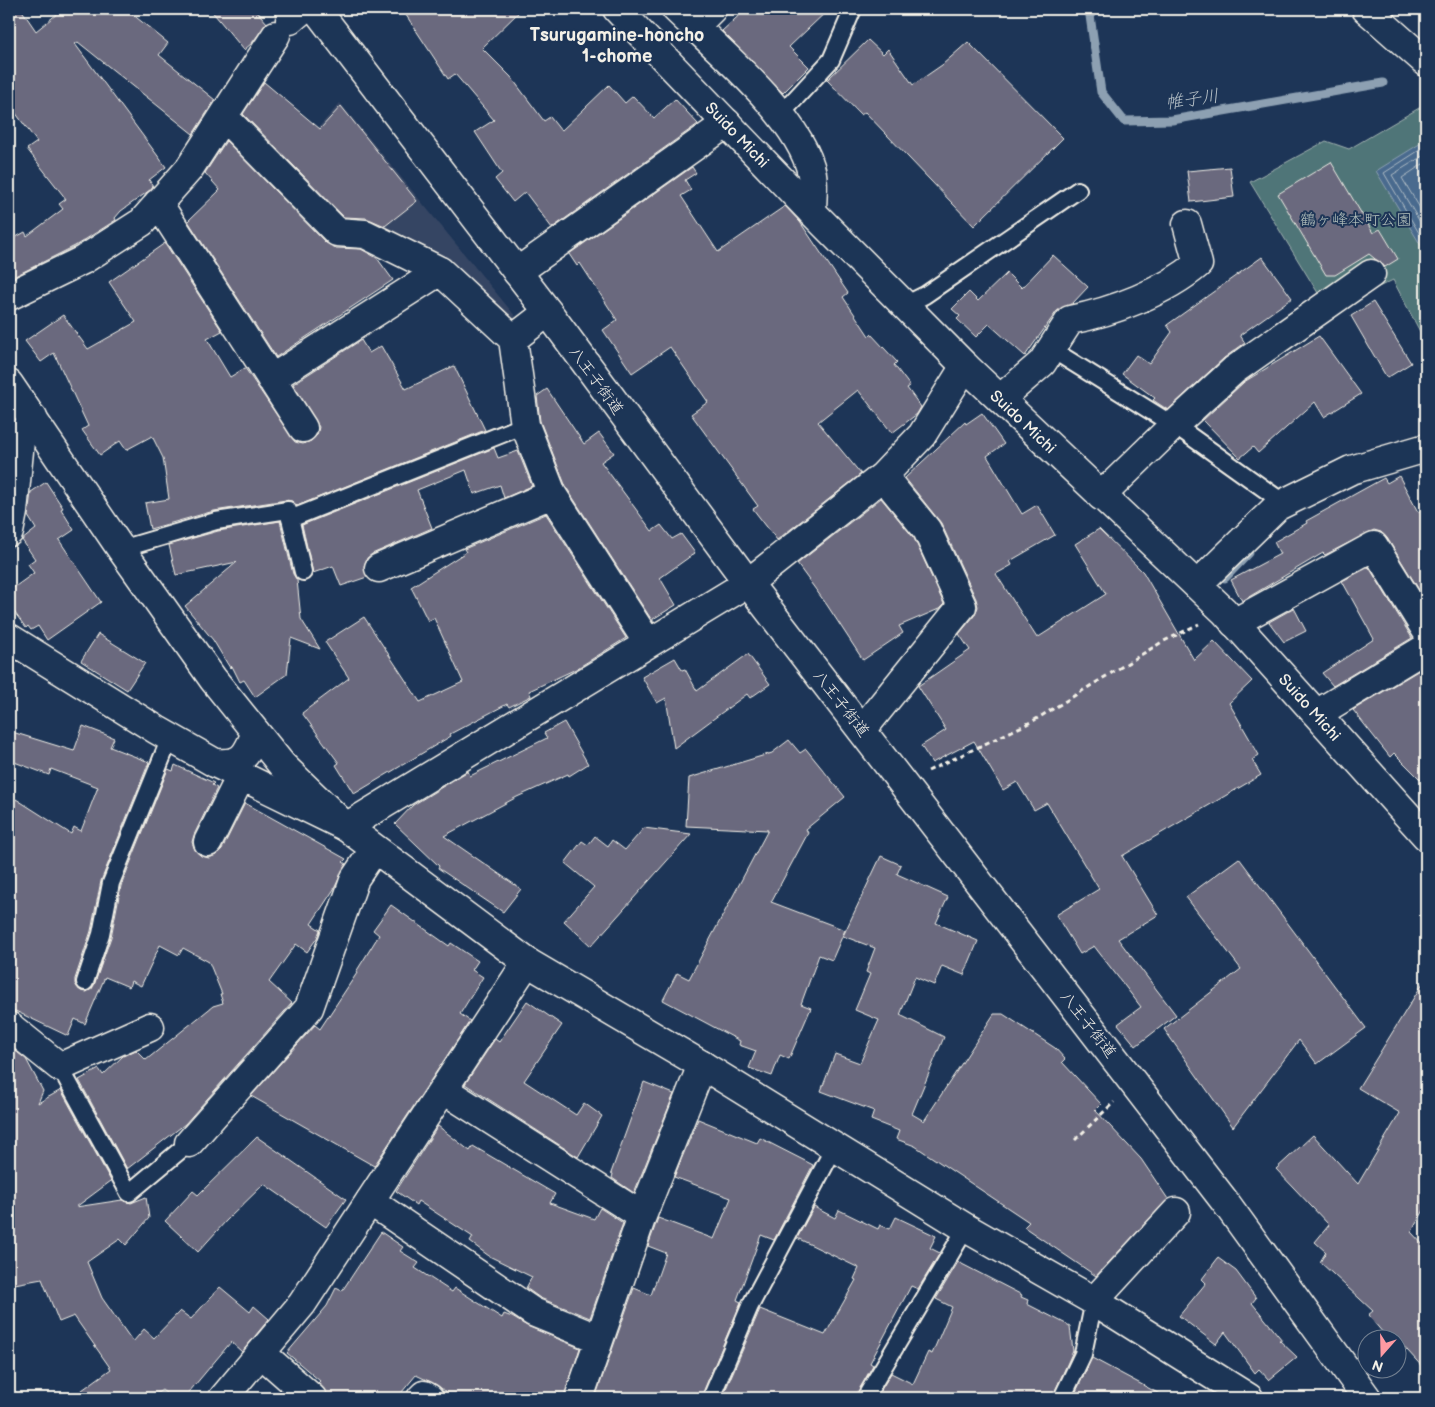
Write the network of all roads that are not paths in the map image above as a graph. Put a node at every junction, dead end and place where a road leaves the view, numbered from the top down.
1 (316, 9) edge
2 (616, 9) edge
3 (853, 9) edge
4 (1366, 9) edge
5 (694, 15) edge
6 (290, 21) edge
7 (1426, 62) edge
8 (781, 114) junction
9 (224, 117) junction
10 (727, 123) junction
11 (1078, 190) dead end
12 (158, 203) junction
13 (812, 212) junction
14 (1187, 224) dead end
15 (440, 271) junction
16 (517, 272) junction
17 (1371, 274) dead end
18 (9, 296) edge
19 (905, 305) junction
20 (548, 312) junction
21 (513, 339) junction
22 (1051, 349) junction
23 (965, 366) junction
24 (271, 379) junction
25 (9, 384) edge
26 (1000, 398) junction
27 (32, 418) junction
28 (525, 425) junction
29 (1174, 425) junction
30 (303, 428) dead end
31 (1426, 448) edge
32 (883, 476) junction
33 (552, 494) junction
34 (1101, 496) junction
35 (1284, 503) junction
36 (290, 519) junction
37 (9, 532) edge
38 (121, 549) junction
39 (379, 568) dead end
40 (303, 572) dead end
41 (748, 582) junction
42 (1197, 585) junction
43 (1229, 617) junction
44 (1426, 630) edge
45 (9, 638) edge
46 (648, 642) junction
47 (1426, 648) edge
48 (1318, 714) junction
49 (862, 730) junction
50 (256, 733) junction
51 (170, 738) junction
52 (215, 763) junction
53 (241, 776) junction
54 (346, 827) junction
55 (1426, 836) edge
56 (208, 842) dead end
57 (374, 850) junction
58 (527, 962) junction
59 (85, 982) dead end
60 (9, 1026) edge
61 (150, 1027) dead end
62 (702, 1065) junction
63 (60, 1067) junction
64 (444, 1090) junction
65 (189, 1143) joint
66 (834, 1146) junction
67 (370, 1201) junction
68 (1176, 1212) dead end
69 (642, 1216) junction
70 (966, 1228) junction
71 (1094, 1302) junction
72 (599, 1339) junction
73 (262, 1354) junction
74 (223, 1398) edge
75 (312, 1398) edge
76 (421, 1398) edge
77 (429, 1398) edge
78 (579, 1398) edge
79 (712, 1398) edge
80 (865, 1398) edge
81 (1062, 1398) edge
82 (1248, 1398) edge
83 (1367, 1398) edge

1 - 16 main road, 八王子街道
2 - 10 main road, Suido Michi
3 - 8 lane
4 - 7 main road
5 - 8 main road
6 - 9 main road
8 - 13 main road
9 - 12 main road
9 - 15 main road
10 - 13 main road, Suido Michi
10 - 16 main road
11 - 19 lane
12 - 18 main road
12 - 24 main road
13 - 19 main road, Suido Michi
14 - 22 main road
15 - 21 main road
15 - 24 main road
16 - 20 main road, 八王子街道
17 - 29 main road
19 - 23 main road, Suido Michi
20 - 21 main road
20 - 41 main road, 八王子街道
21 - 28 main road
22 - 26 main road
22 - 29 lane
23 - 26 main road, Suido Michi
23 - 32 main road
24 - 30 main road
25 - 27 main road
26 - 34 main road, Suido Michi
27 - 37 main road
27 - 38 main road
28 - 33 main road
28 - 36 lane
29 - 34 main road
29 - 35 lane
31 - 35 main road
32 - 41 main road
32 - 49 main road
33 - 39 main road
33 - 46 main road
34 - 42 main road, Suido Michi
35 - 42 main road
36 - 38 lane
36 - 40 lane
38 - 50 main road
41 - 46 main road
41 - 49 main road, 八王子街道
42 - 43 main road, Suido Michi
43 - 44 main road
43 - 48 main road, Suido Michi
45 - 51 main road
46 - 54 main road
47 - 48 main road
48 - 55 main road, Suido Michi
49 - 83 main road, 八王子街道
50 - 52 main road
50 - 54 main road
51 - 52 main road
51 - 59 lane
52 - 53 main road
53 - 54 main road
53 - 56 main road
54 - 57 main road
57 - 58 main road
57 - 65 main road
58 - 62 main road
58 - 64 main road
60 - 63 main road
61 - 63 main road
62 - 66 main road
62 - 69 main road
63 - 65 lane
64 - 67 main road
64 - 69 main road
66 - 70 main road
66 - 79 lane
67 - 72 main road
67 - 73 main road
68 - 71 main road
69 - 72 main road
70 - 71 main road
70 - 80 lane
71 - 81 lane
71 - 82 main road
72 - 78 main road
73 - 74 main road
73 - 75 main road
76 - 77 main road

